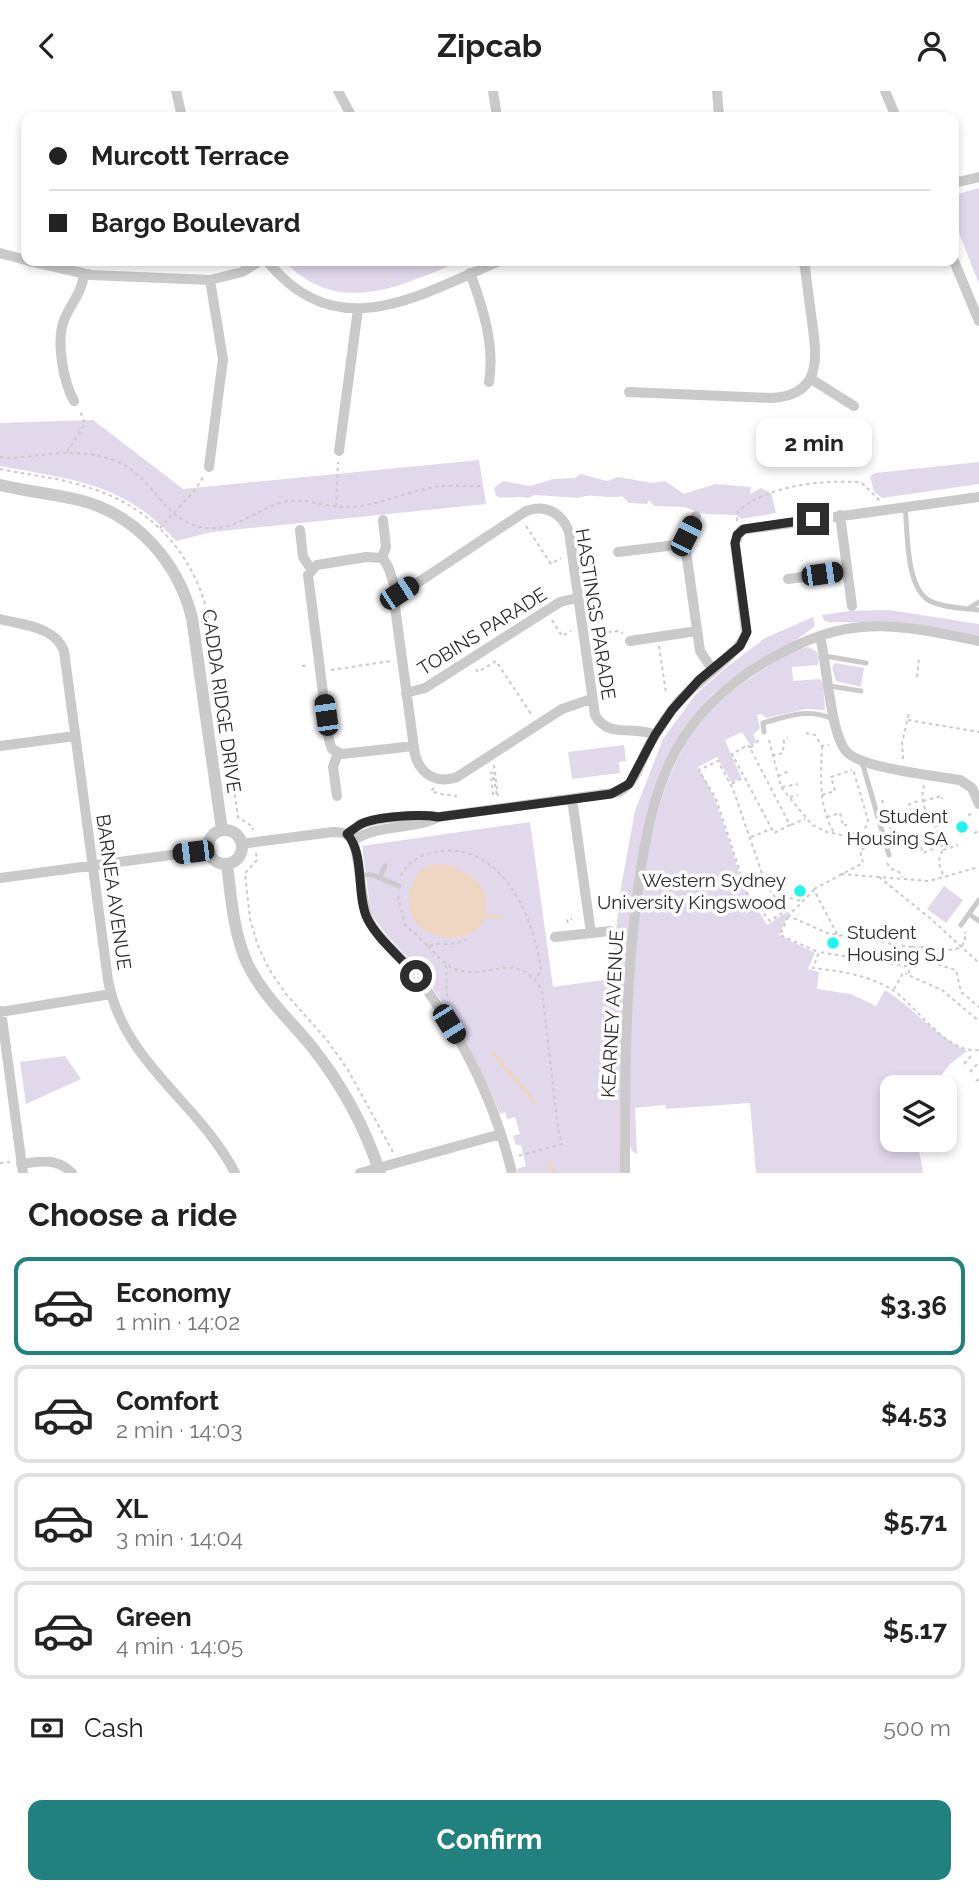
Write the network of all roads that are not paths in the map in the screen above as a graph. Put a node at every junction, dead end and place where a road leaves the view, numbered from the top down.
1 (176, 91) edge
2 (338, 91) edge
3 (493, 91) edge
4 (717, 91) edge
5 (886, 91) edge
6 (181, 112) edge
7 (349, 112) edge
8 (496, 112) edge
9 (719, 112) edge
10 (894, 112) edge
11 (979, 177) edge
12 (959, 182) edge
13 (0, 253) edge
14 (21, 258) edge
15 (52, 266) edge
16 (252, 266) edge
17 (272, 266) edge
18 (488, 266) edge
19 (805, 266) edge
20 (956, 266) edge
21 (470, 273) junction
22 (84, 274) junction
23 (210, 280) junction
24 (358, 309) junction
25 (979, 321) edge
26 (811, 379) junction
27 (489, 382) dead end
28 (629, 392) dead end
29 (74, 401) road end
30 (853, 406) dead end
31 (339, 451) road end
32 (209, 467) road end
33 (0, 485) edge
34 (979, 497) edge
35 (905, 506) junction
36 (840, 515) junction
37 (696, 516) dead end
38 (383, 520) dead end
39 (300, 530) dead end
40 (685, 544) junction
41 (618, 552) dead end
42 (380, 557) junction
43 (311, 569) junction
44 (847, 571) junction
45 (788, 579) dead end
46 (399, 593) junction
47 (577, 598) junction
48 (979, 602) edge
49 (852, 606) dead end
50 (968, 609) junction
51 (979, 610) edge
52 (0, 619) edge
53 (697, 631) junction
54 (820, 636) junction
55 (629, 638) road end
56 (979, 641) edge
57 (825, 656) junction
58 (866, 663) dead end
59 (712, 669) junction
60 (830, 686) junction
61 (861, 691) dead end
62 (406, 693) junction
63 (591, 699) junction
64 (833, 719) junction
65 (764, 732) road end
66 (655, 735) junction
67 (75, 736) junction
68 (0, 746) edge
69 (414, 746) junction
70 (338, 753) junction
71 (859, 760) junction
72 (337, 796) dead end
73 (572, 799) junction
74 (979, 804) edge
75 (222, 830) junction
76 (350, 838) junction
77 (241, 844) junction
78 (208, 850) junction
79 (889, 855) road end
80 (227, 864) junction
81 (93, 866) junction
82 (385, 866) dead end
83 (359, 875) junction
84 (380, 877) junction
85 (0, 879) edge
86 (399, 885) road end
87 (979, 900) edge
88 (969, 914) junction
89 (979, 921) edge
90 (961, 925) road end
91 (610, 931) dead end
92 (591, 933) junction
93 (555, 937) dead end
94 (111, 995) junction
95 (1, 1011) edge
96 (501, 1134) junction
97 (18, 1166) edge
98 (379, 1170) edge
99 (72, 1173) edge
100 (235, 1173) edge
101 (360, 1173) edge
102 (512, 1173) edge
103 (625, 1173) edge

1 - 6 street
2 - 7 street
3 - 8 street
4 - 9 street
5 - 10 street
11 - 12 street
13 - 14 street
15 - 22 street
16 - 23 street
17 - 24 street
18 - 21 street
19 - 26 street
20 - 25 street
21 - 24 street
21 - 27 street
22 - 23 street
22 - 29 street
23 - 32 street
24 - 31 street
26 - 28 street
26 - 30 street
33 - 75 street, CADDA RIDGE DRIVE
34 - 35 street
35 - 36 street
35 - 50 lane
36 - 44 street
36 - 59 street
37 - 40 street
38 - 42 street
39 - 43 street
40 - 41 street
40 - 53 street
42 - 43 street
42 - 46 street
43 - 70 street
44 - 45 street
44 - 49 street
46 - 47 street, HASTINGS PARADE
46 - 62 street
47 - 62 street, TOBINS PARADE
47 - 63 street, HASTINGS PARADE
48 - 50 lane
50 - 51 lane
52 - 67 street, BARNEA AVENUE
53 - 55 street
53 - 59 street
54 - 56 street, KEARNEY AVENUE
54 - 57 street
54 - 103 street, KEARNEY AVENUE
57 - 58 lane
57 - 60 street
59 - 66 street
60 - 61 lane
60 - 64 street
62 - 69 street
63 - 66 street, HASTINGS PARADE
63 - 69 street
64 - 65 lane
64 - 71 street
66 - 73 street
67 - 68 street
67 - 81 street, BARNEA AVENUE
69 - 70 street
70 - 72 street
71 - 74 street
71 - 79 lane
73 - 76 street
73 - 92 street
75 - 77 street
75 - 78 street
76 - 77 street
76 - 83 street
77 - 80 street
78 - 80 street
78 - 81 street
80 - 98 street
81 - 85 street
81 - 94 street, BARNEA AVENUE
82 - 84 lane
83 - 84 lane
83 - 96 street
84 - 86 lane
87 - 88 lane
88 - 89 lane
88 - 90 lane
91 - 92 street
92 - 93 street
94 - 95 street
94 - 100 street, BARNEA AVENUE
95 - 97 street
96 - 98 street
96 - 102 street
97 - 99 street
98 - 101 street

